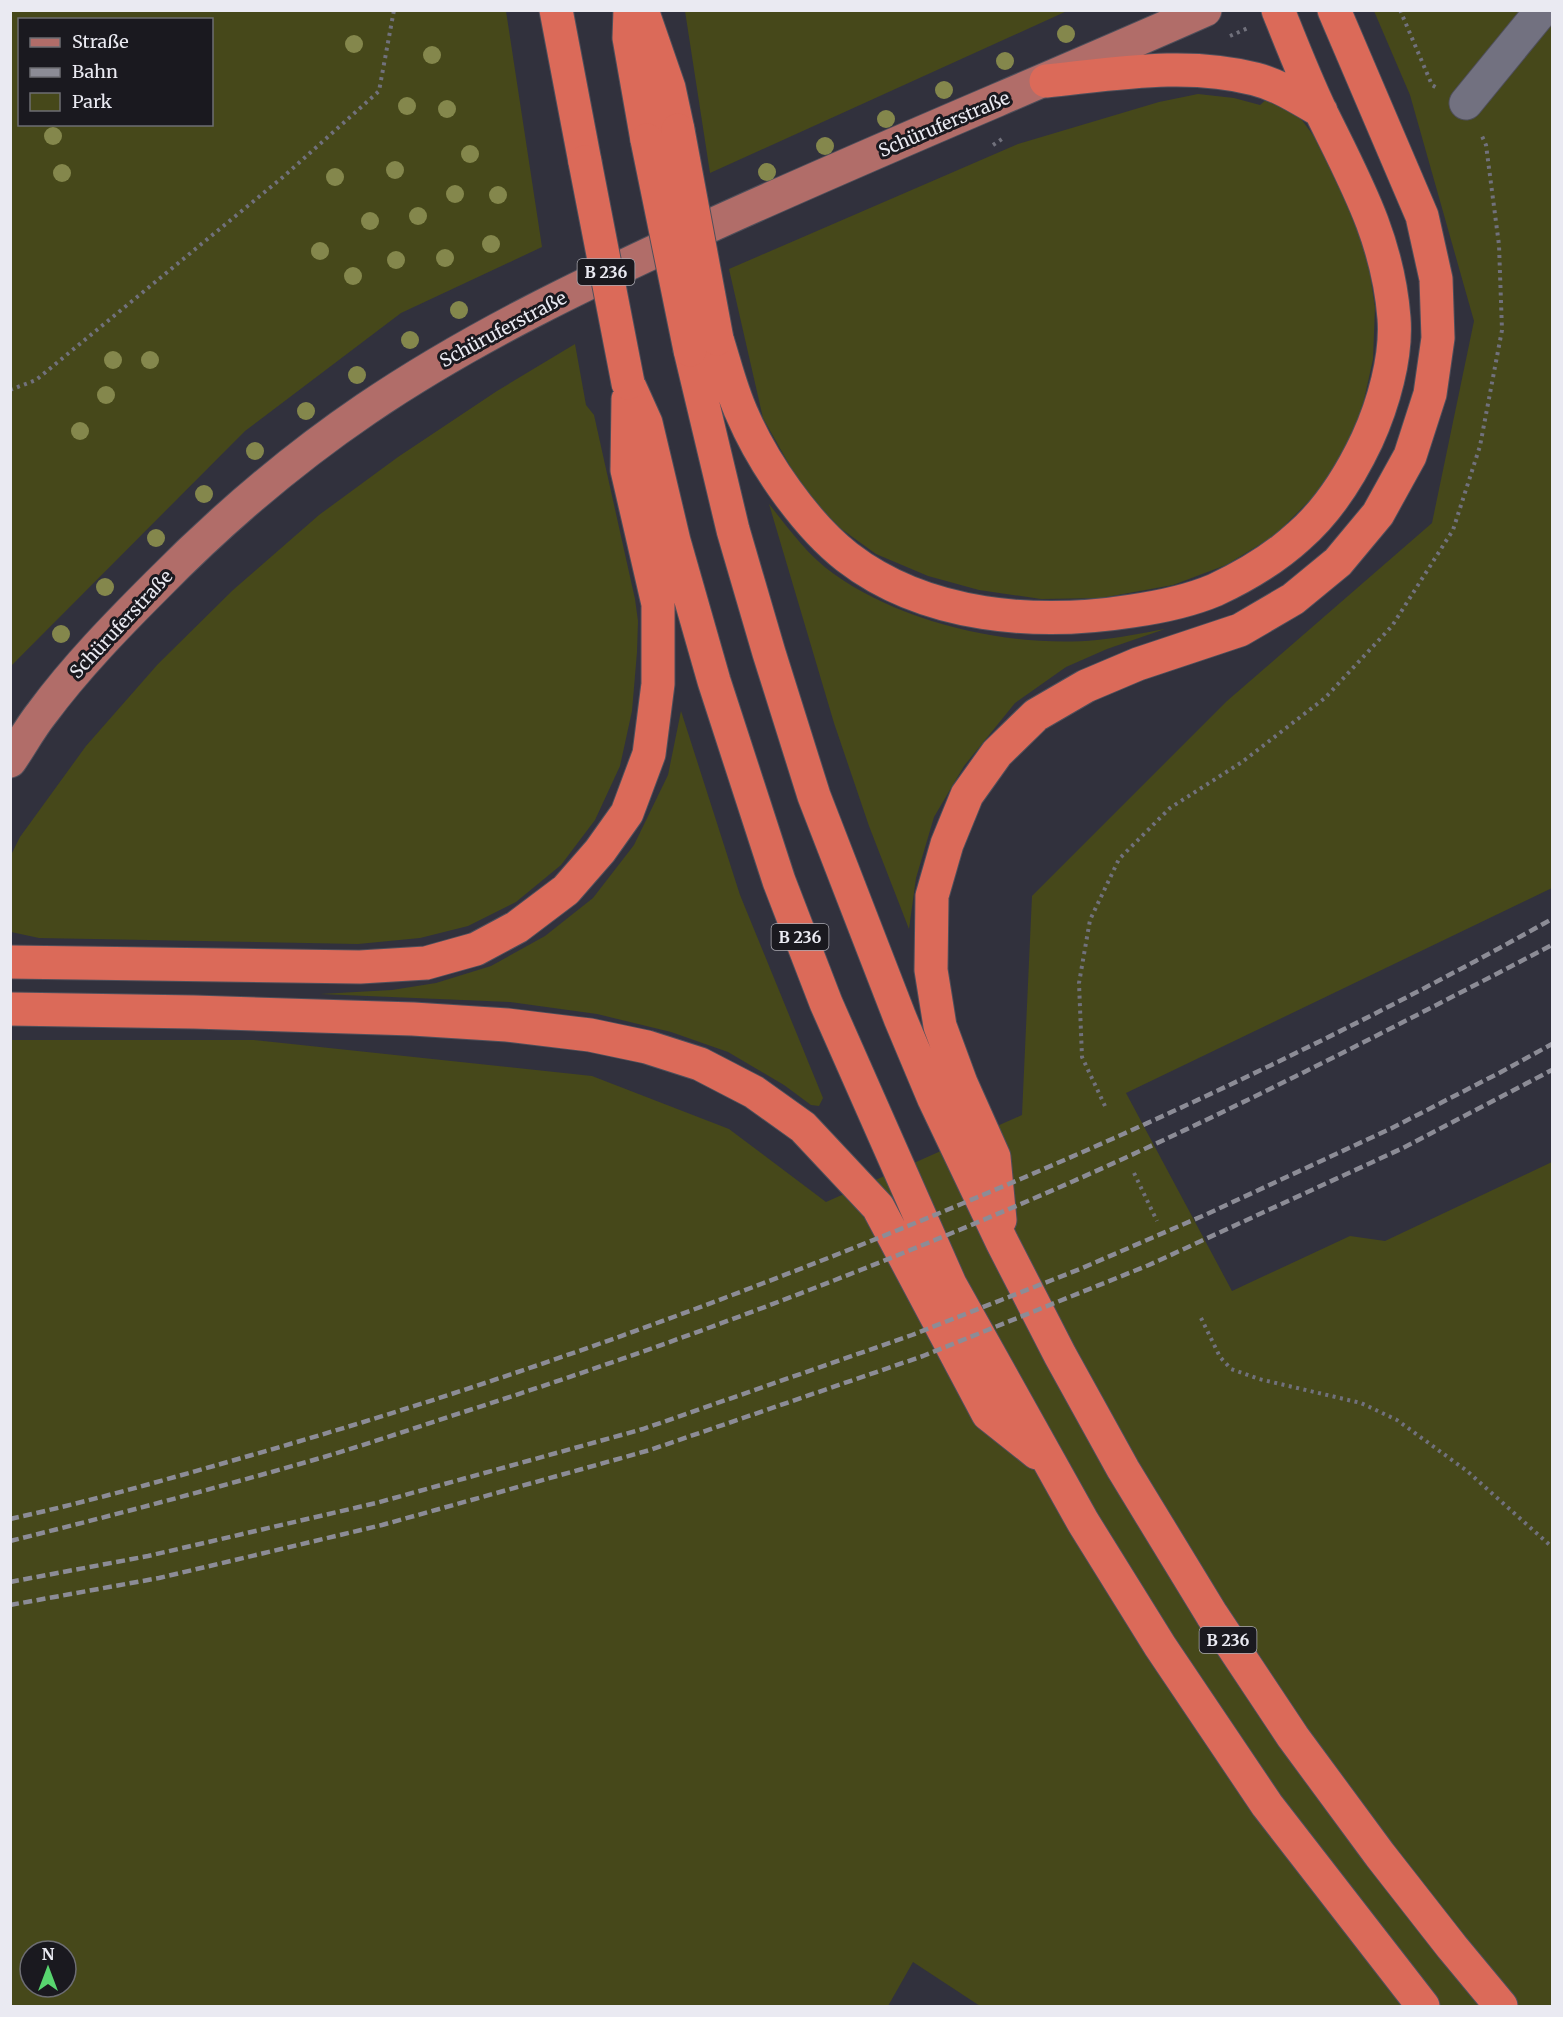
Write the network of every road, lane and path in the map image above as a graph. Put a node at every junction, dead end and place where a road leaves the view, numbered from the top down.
1 (394, 10) edge
2 (556, 10) edge
3 (630, 10) edge
4 (642, 10) edge
5 (1205, 10) edge
6 (1278, 10) edge
7 (1334, 10) edge
8 (1400, 10) edge
9 (1542, 10) edge
10 (1046, 81) junction
11 (1466, 103) joint
12 (1321, 111) junction
13 (704, 345) junction
14 (628, 383) junction
15 (10, 390) edge
16 (10, 761) edge
17 (10, 962) edge
18 (10, 1009) edge
19 (1134, 1173) dead end
20 (1157, 1221) dead end
21 (1002, 1242) junction
22 (1201, 1318) dead end
23 (1049, 1462) junction
24 (1552, 1547) edge
25 (1423, 2007) edge
26 (1501, 2007) edge

1 - 15 path
2 - 14 highway, B 236, bridge
3 - 13 highway, B 236, bridge
4 - 13 highway, bridge
5 - 10 main road, Schüruferstraße
6 - 12 highway
7 - 21 highway
8 - 11 path
9 - 11 lane
10 - 12 highway
10 - 16 main road, Schüruferstraße
12 - 13 highway
13 - 21 highway, B 236
14 - 17 highway
14 - 23 highway, B 236
18 - 23 highway
19 - 20 path
21 - 26 highway, B 236
22 - 24 path
23 - 25 highway, B 236

